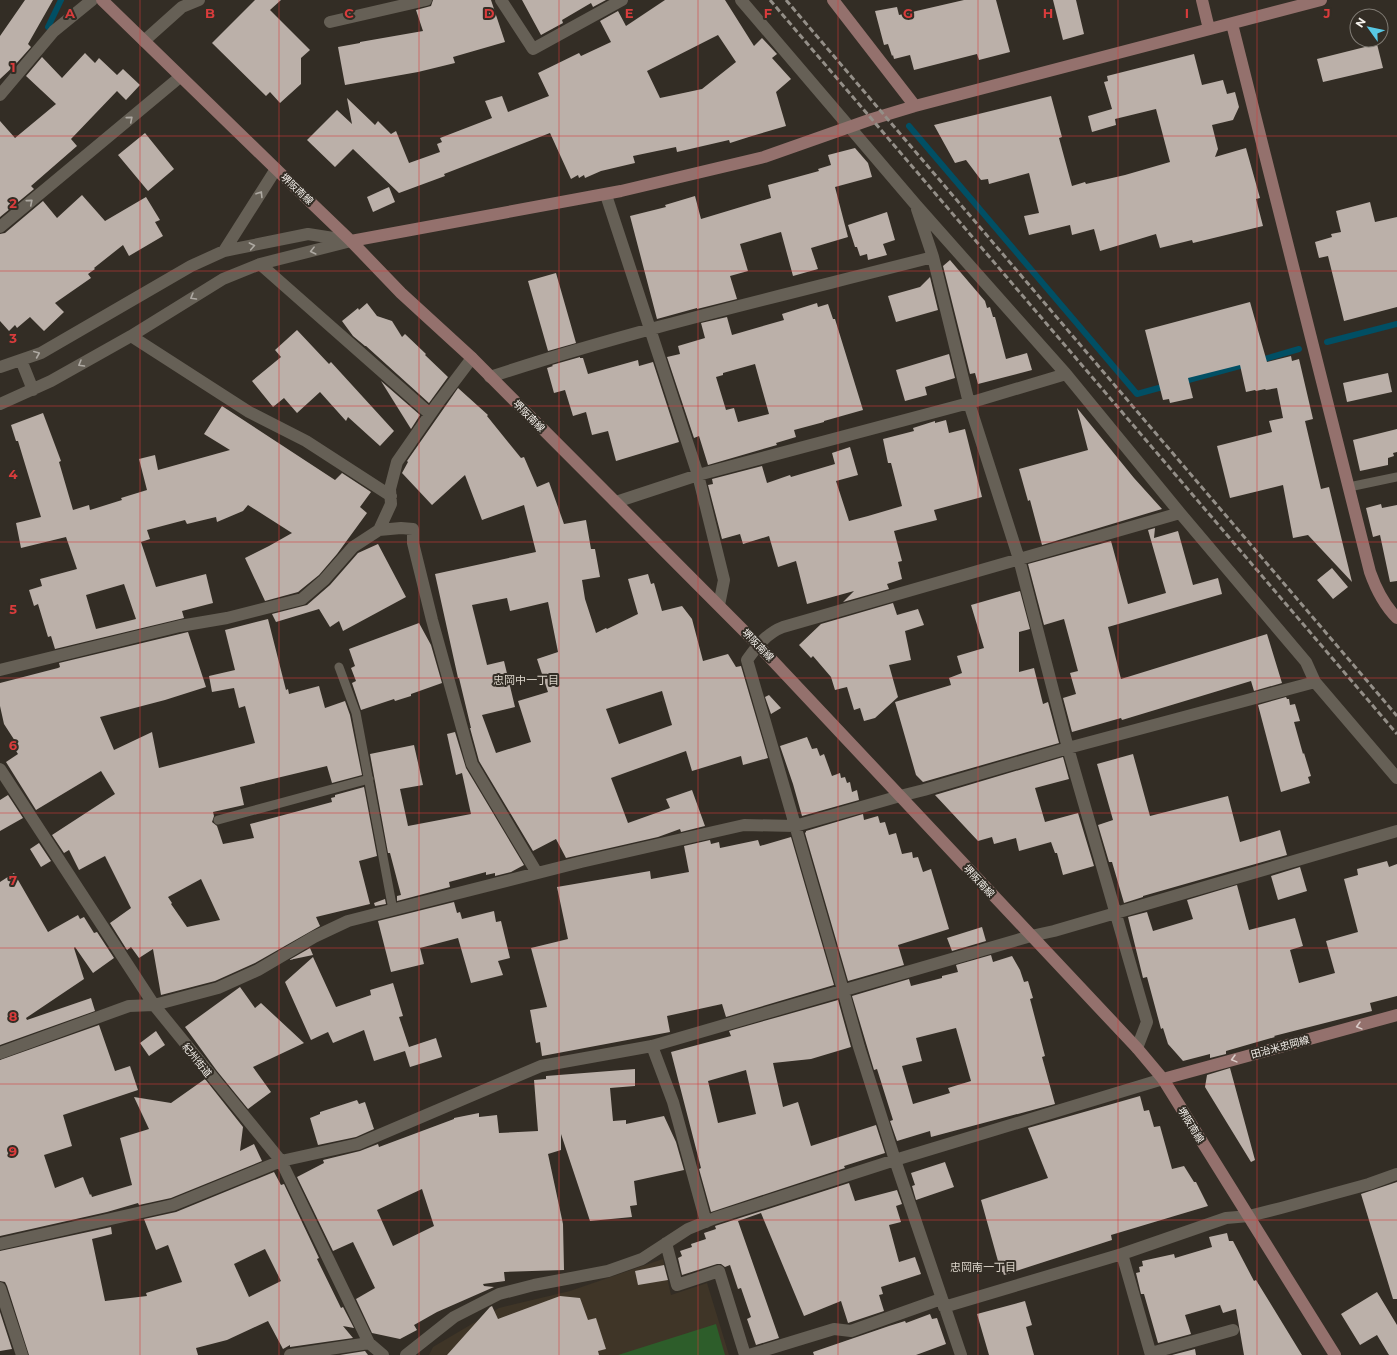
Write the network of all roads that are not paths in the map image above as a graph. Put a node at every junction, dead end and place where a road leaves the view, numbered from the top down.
1 (92, 0) edge
2 (102, 0) edge
3 (199, 0) edge
4 (426, 0) edge
5 (501, 0) edge
6 (622, 0) edge
7 (741, 0) edge
8 (833, 0) edge
9 (1202, 0) edge
10 (1321, 0) edge
11 (330, 22) dead end
12 (1232, 24) junction
13 (1209, 29) junction
14 (144, 41) junction
15 (180, 77) junction
16 (0, 95) edge
17 (914, 106) junction
18 (849, 127) junction
19 (276, 169) junction
20 (606, 195) junction
21 (916, 205) junction
22 (0, 227) edge
23 (351, 241) junction
24 (224, 251) junction
25 (933, 257) junction
26 (260, 264) junction
27 (651, 329) junction
28 (131, 336) junction
29 (472, 358) junction
30 (21, 360) junction
31 (0, 367) edge
32 (1066, 374) junction
33 (490, 377) junction
34 (33, 390) junction
35 (969, 403) junction
36 (0, 404) edge
37 (430, 414) junction
38 (698, 475) junction
39 (1397, 477) edge
40 (1349, 487) junction
41 (391, 496) junction
42 (616, 502) junction
43 (1180, 513) junction
44 (379, 530) junction
45 (1018, 559) junction
46 (719, 605) junction
47 (1397, 618) edge
48 (758, 645) junction
49 (339, 667) dead end
50 (0, 670) edge
51 (1315, 682) junction
52 (1068, 748) junction
53 (0, 769) edge
54 (1397, 778) edge
55 (369, 779) junction
56 (900, 796) junction
57 (218, 820) dead end
58 (795, 826) junction
59 (1397, 831) edge
60 (537, 873) junction
61 (393, 910) junction
62 (1116, 912) junction
63 (1031, 936) junction
64 (843, 990) junction
65 (154, 1005) junction
66 (1397, 1015) edge
67 (652, 1046) junction
68 (1137, 1048) junction
69 (0, 1053) edge
70 (1163, 1079) junction
71 (895, 1160) junction
72 (280, 1161) junction
73 (1397, 1174) edge
74 (1249, 1216) junction
75 (706, 1222) junction
76 (666, 1243) junction
77 (0, 1244) edge
78 (1122, 1254) junction
79 (0, 1288) edge
80 (942, 1303) junction
81 (1232, 1330) dead end
82 (369, 1343) junction
83 (1151, 1354) edge
84 (22, 1355) edge
85 (290, 1355) edge
86 (383, 1355) edge
87 (406, 1355) edge
88 (745, 1355) edge
89 (749, 1355) edge
90 (961, 1355) edge
91 (1335, 1355) edge

1 - 16 street
2 - 14 main road, 堺阪南線
3 - 14 street
4 - 11 street
5 - 6 street
7 - 18 street
8 - 17 main road
9 - 13 main road
10 - 12 main road
12 - 13 main road
12 - 40 main road
13 - 17 main road
14 - 15 main road, 堺阪南線
15 - 19 main road, 堺阪南線
22 -> 15 street
17 - 18 main road
18 - 20 main road
18 - 21 street
19 - 23 main road, 堺阪南線
24 -> 19 street
20 - 23 main road
20 - 27 street
21 - 25 street
21 - 32 street
24 -> 23 street
23 -> 26 street
23 - 29 main road, 堺阪南線
30 -> 24 street
25 - 27 street
25 - 35 street
26 -> 28 street
26 - 37 street
27 - 33 street
27 - 38 street
28 -> 34 street
28 - 41 street
29 - 33 main road, 堺阪南線
29 - 37 street
30 - 31 street
30 - 34 street
32 - 35 street
32 - 43 street
33 - 42 main road, 堺阪南線
34 - 36 street
35 - 38 street
35 - 45 street
37 - 41 street
38 - 42 street
38 - 46 street
39 - 40 lane
40 - 47 main road
41 - 44 street
42 - 46 main road, 堺阪南線
43 - 45 street
43 - 51 street
44 - 50 street
44 - 60 street
45 - 48 street
45 - 52 street
46 - 48 main road, 堺阪南線
48 - 56 main road, 堺阪南線
48 - 58 street
49 - 55 lane
51 - 52 street
51 - 54 street
52 - 56 street
52 - 62 street
53 - 65 street, 紀州街道
55 - 57 lane
55 - 61 lane
56 - 58 street
56 - 63 main road, 堺阪南線
58 - 60 street
58 - 64 street
59 - 62 street
60 - 61 street
61 - 65 street
62 - 63 street
62 - 68 street
63 - 64 street
63 - 68 main road, 堺阪南線
64 - 67 street
64 - 71 street
65 - 69 street
65 - 72 street, 紀州街道
66 -> 70 main road, 田治米忠岡線
67 - 72 street
67 - 75 street
68 - 70 main road, 堺阪南線
70 - 71 street
70 - 74 main road, 堺阪南線
71 - 75 street
71 - 80 street
72 - 77 street
72 - 82 street, 紀州街道
73 - 74 street
74 - 78 street
74 - 91 main road, 堺阪南線
75 - 76 street
76 - 87 street
76 - 88 street
78 - 80 street
78 - 83 street
79 - 84 street
80 - 89 street
80 - 90 street
81 - 83 street
82 - 85 street
82 - 86 street, 紀州街道

